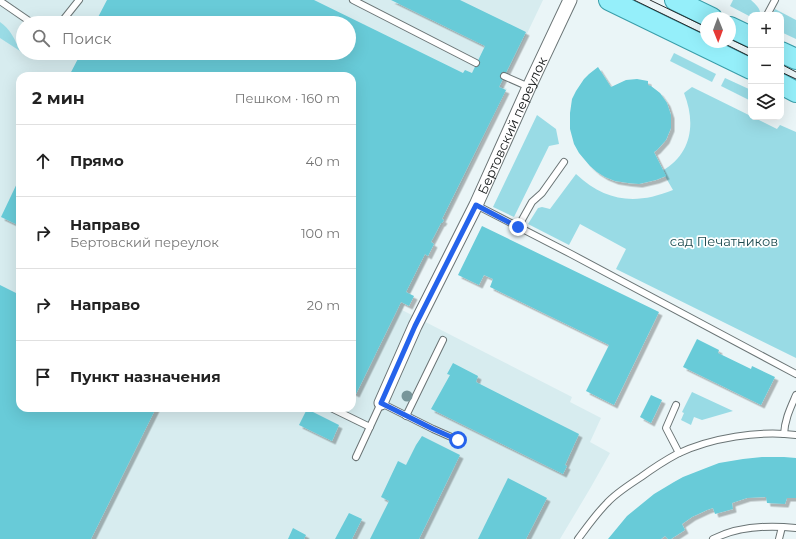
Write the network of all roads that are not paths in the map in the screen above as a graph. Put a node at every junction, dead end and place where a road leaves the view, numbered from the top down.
1 (79, 0) edge
2 (353, 0) edge
3 (570, 0) edge
4 (610, 0) edge
5 (675, 0) edge
6 (775, 0) edge
7 (0, 1) edge
8 (700, 12) edge
9 (769, 12) edge
10 (23, 16) edge
11 (66, 16) edge
12 (736, 30) edge
13 (748, 36) edge
14 (784, 53) edge
15 (796, 59) edge
16 (476, 63) dead end
17 (748, 68) edge
18 (504, 76) dead end
19 (784, 86) edge
20 (529, 87) junction
21 (796, 92) edge
22 (564, 162) dead end
23 (476, 205) junction
24 (518, 227) junction
25 (443, 340) dead end
26 (796, 374) edge
27 (796, 395) edge
28 (381, 403) junction
29 (676, 405) dead end
30 (339, 412) edge
31 (406, 416) junction
32 (370, 427) junction
33 (784, 434) junction
34 (796, 435) edge
35 (458, 440) dead end
36 (678, 454) junction
37 (356, 457) dead end
38 (782, 527) junction
39 (796, 528) edge
40 (578, 539) edge
41 (713, 539) edge
42 (779, 539) edge

1 - 11 lane
2 - 16 lane
3 - 20 street, Бертовский переулок
4 - 17 main road
5 - 8 main road
6 - 9 lane
7 - 10 lane
12 - 13 main road
14 - 15 main road
18 - 20 lane
19 - 21 main road
20 - 23 street, Бертовский переулок
22 - 24 lane
23 - 24 lane
23 - 28 street, Бертовский переулок
24 - 26 lane
25 - 31 lane
27 - 33 lane
28 - 31 lane
28 - 32 lane
29 - 36 lane
30 - 32 lane
31 - 35 lane
32 - 37 lane
33 - 34 lane
33 - 36 lane
36 - 40 lane
38 - 39 lane
38 - 41 lane
38 - 42 lane

